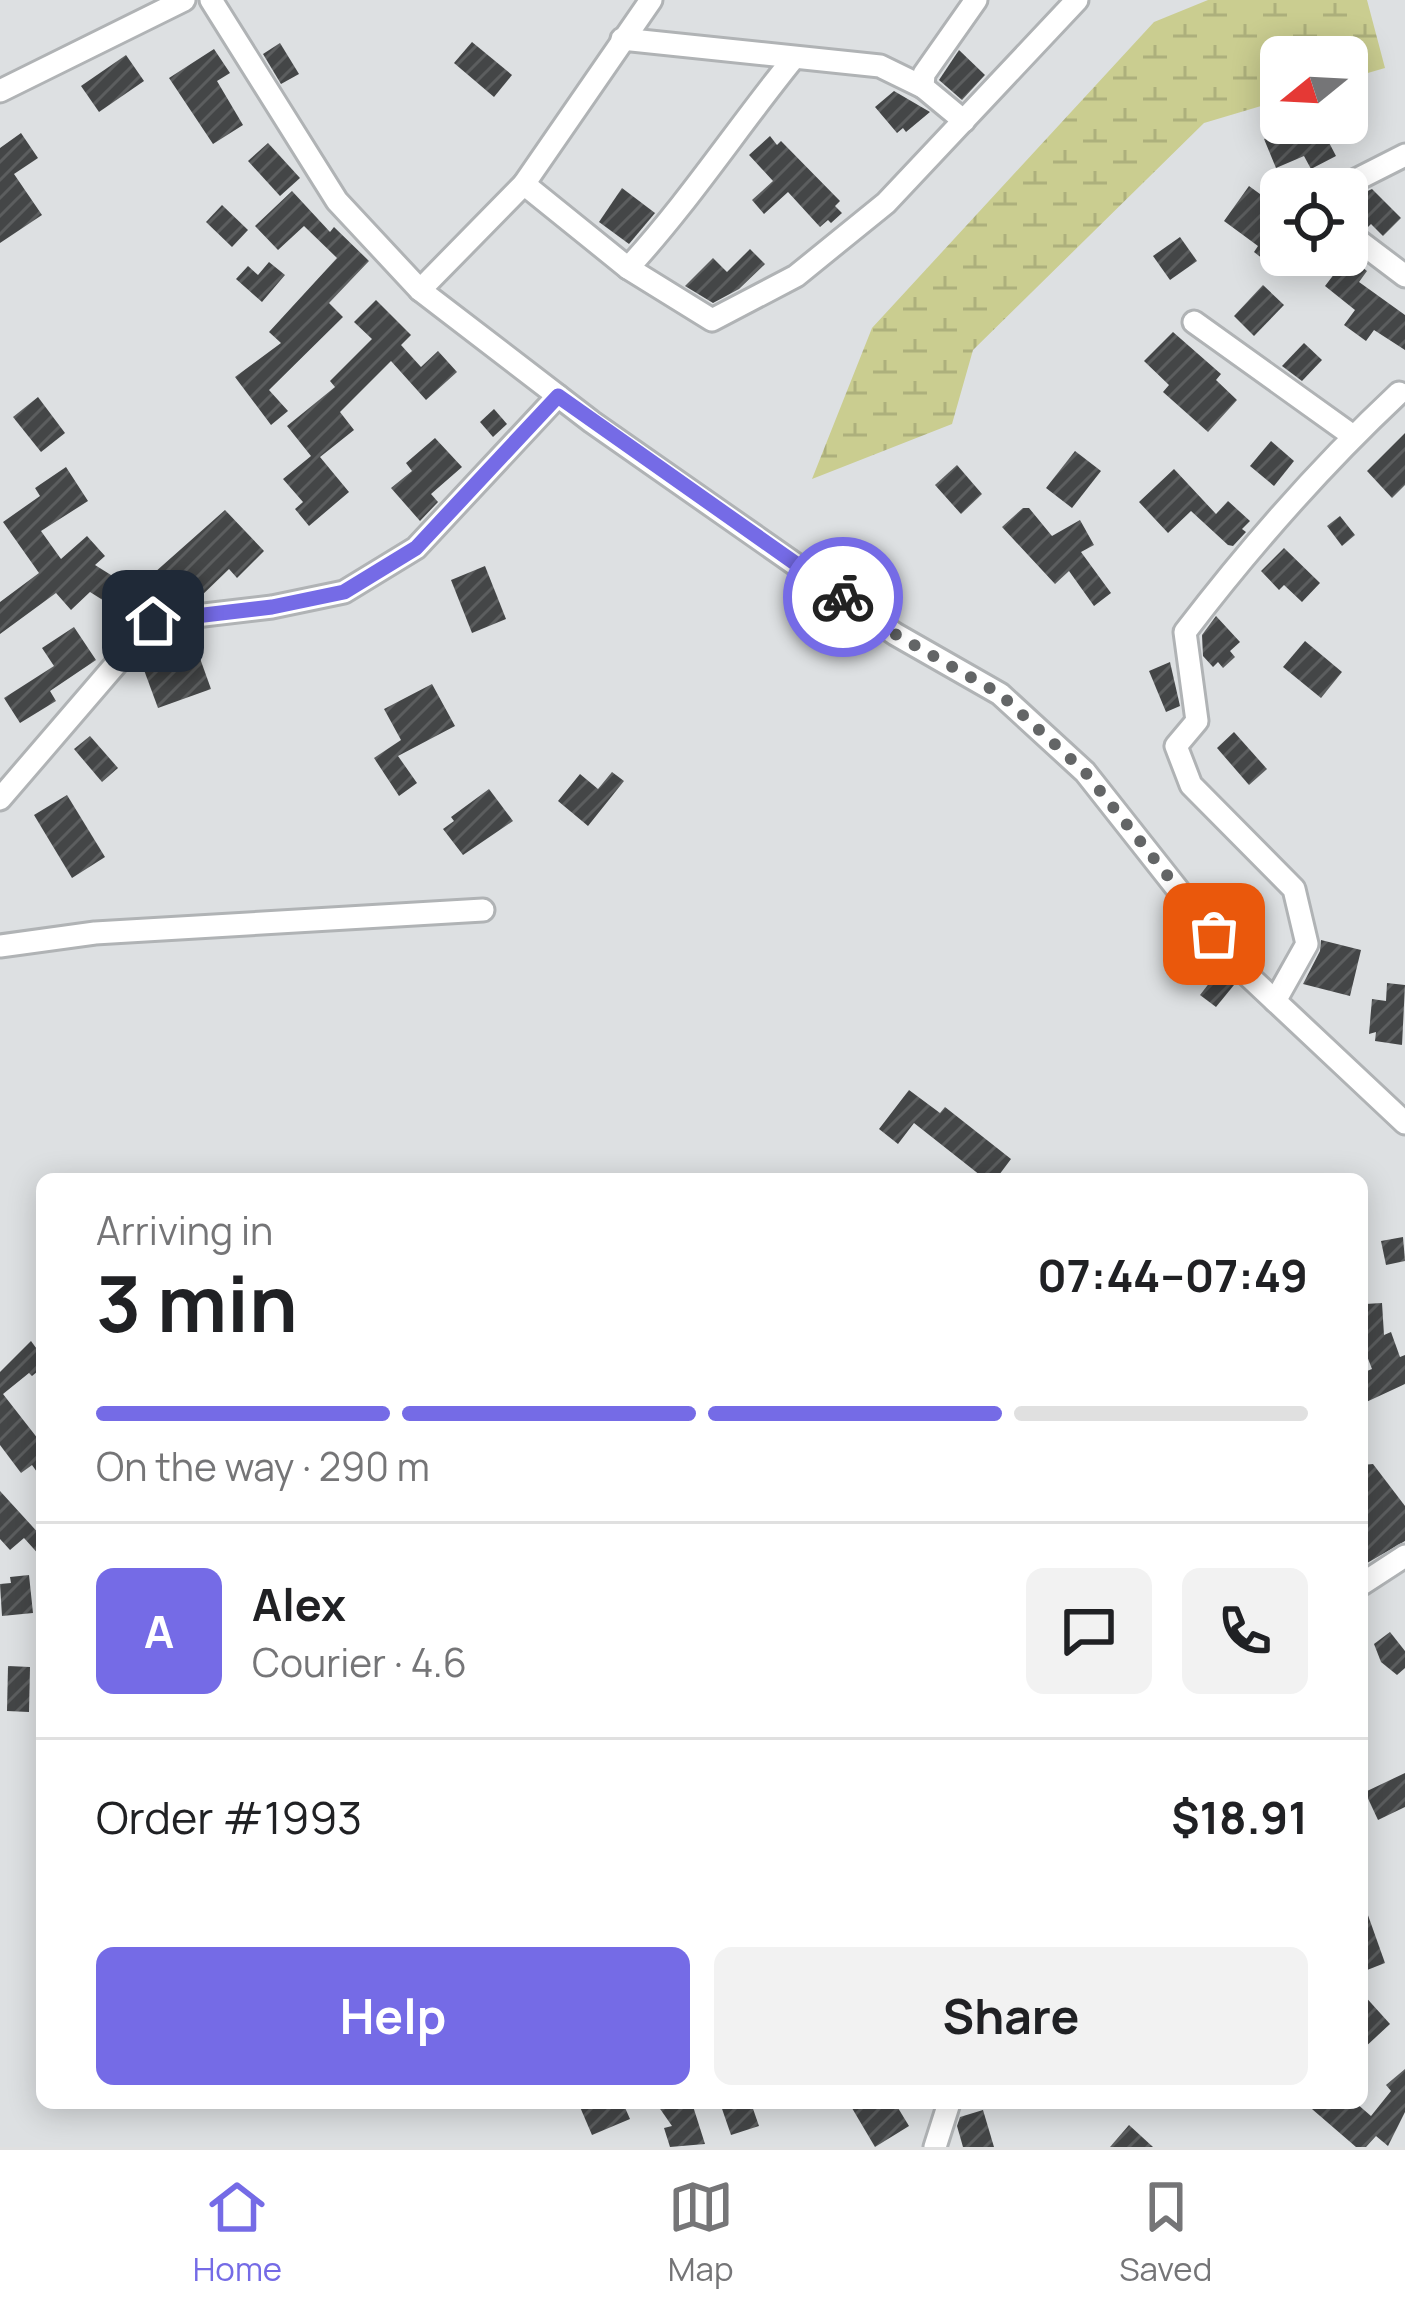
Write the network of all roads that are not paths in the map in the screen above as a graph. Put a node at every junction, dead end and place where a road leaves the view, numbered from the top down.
1 (184, 0) edge
2 (212, 0) edge
3 (652, 0) edge
4 (976, 0) edge
5 (1077, 0) edge
6 (622, 39) junction
7 (794, 59) junction
8 (923, 87) junction
9 (0, 91) edge
10 (964, 121) junction
11 (1405, 155) edge
12 (1368, 174) edge
13 (524, 184) junction
14 (1368, 248) edge
15 (628, 268) junction
16 (1405, 276) edge
17 (420, 290) junction
18 (1194, 322) dead end
19 (1399, 393) dead end
20 (558, 396) junction
21 (1353, 436) junction
22 (0, 799) edge
23 (484, 910) dead end
24 (0, 946) edge
25 (1275, 1000) junction
26 (1405, 1123) edge
27 (1405, 1556) edge
28 (1368, 1580) edge
29 (947, 2109) edge
30 (935, 2147) edge

1 - 9 street
2 - 17 street
3 - 6 street
4 - 8 street
5 - 10 street
6 - 7 street
6 - 13 street
7 - 8 street
7 - 15 street
8 - 10 street
10 - 15 street
11 - 12 street
13 - 15 street
13 - 17 street
14 - 16 street
17 - 20 street
18 - 21 street
19 - 21 street
20 - 22 street
20 - 25 street
21 - 25 street
23 - 24 street
25 - 26 street
27 - 28 street
29 - 30 street

